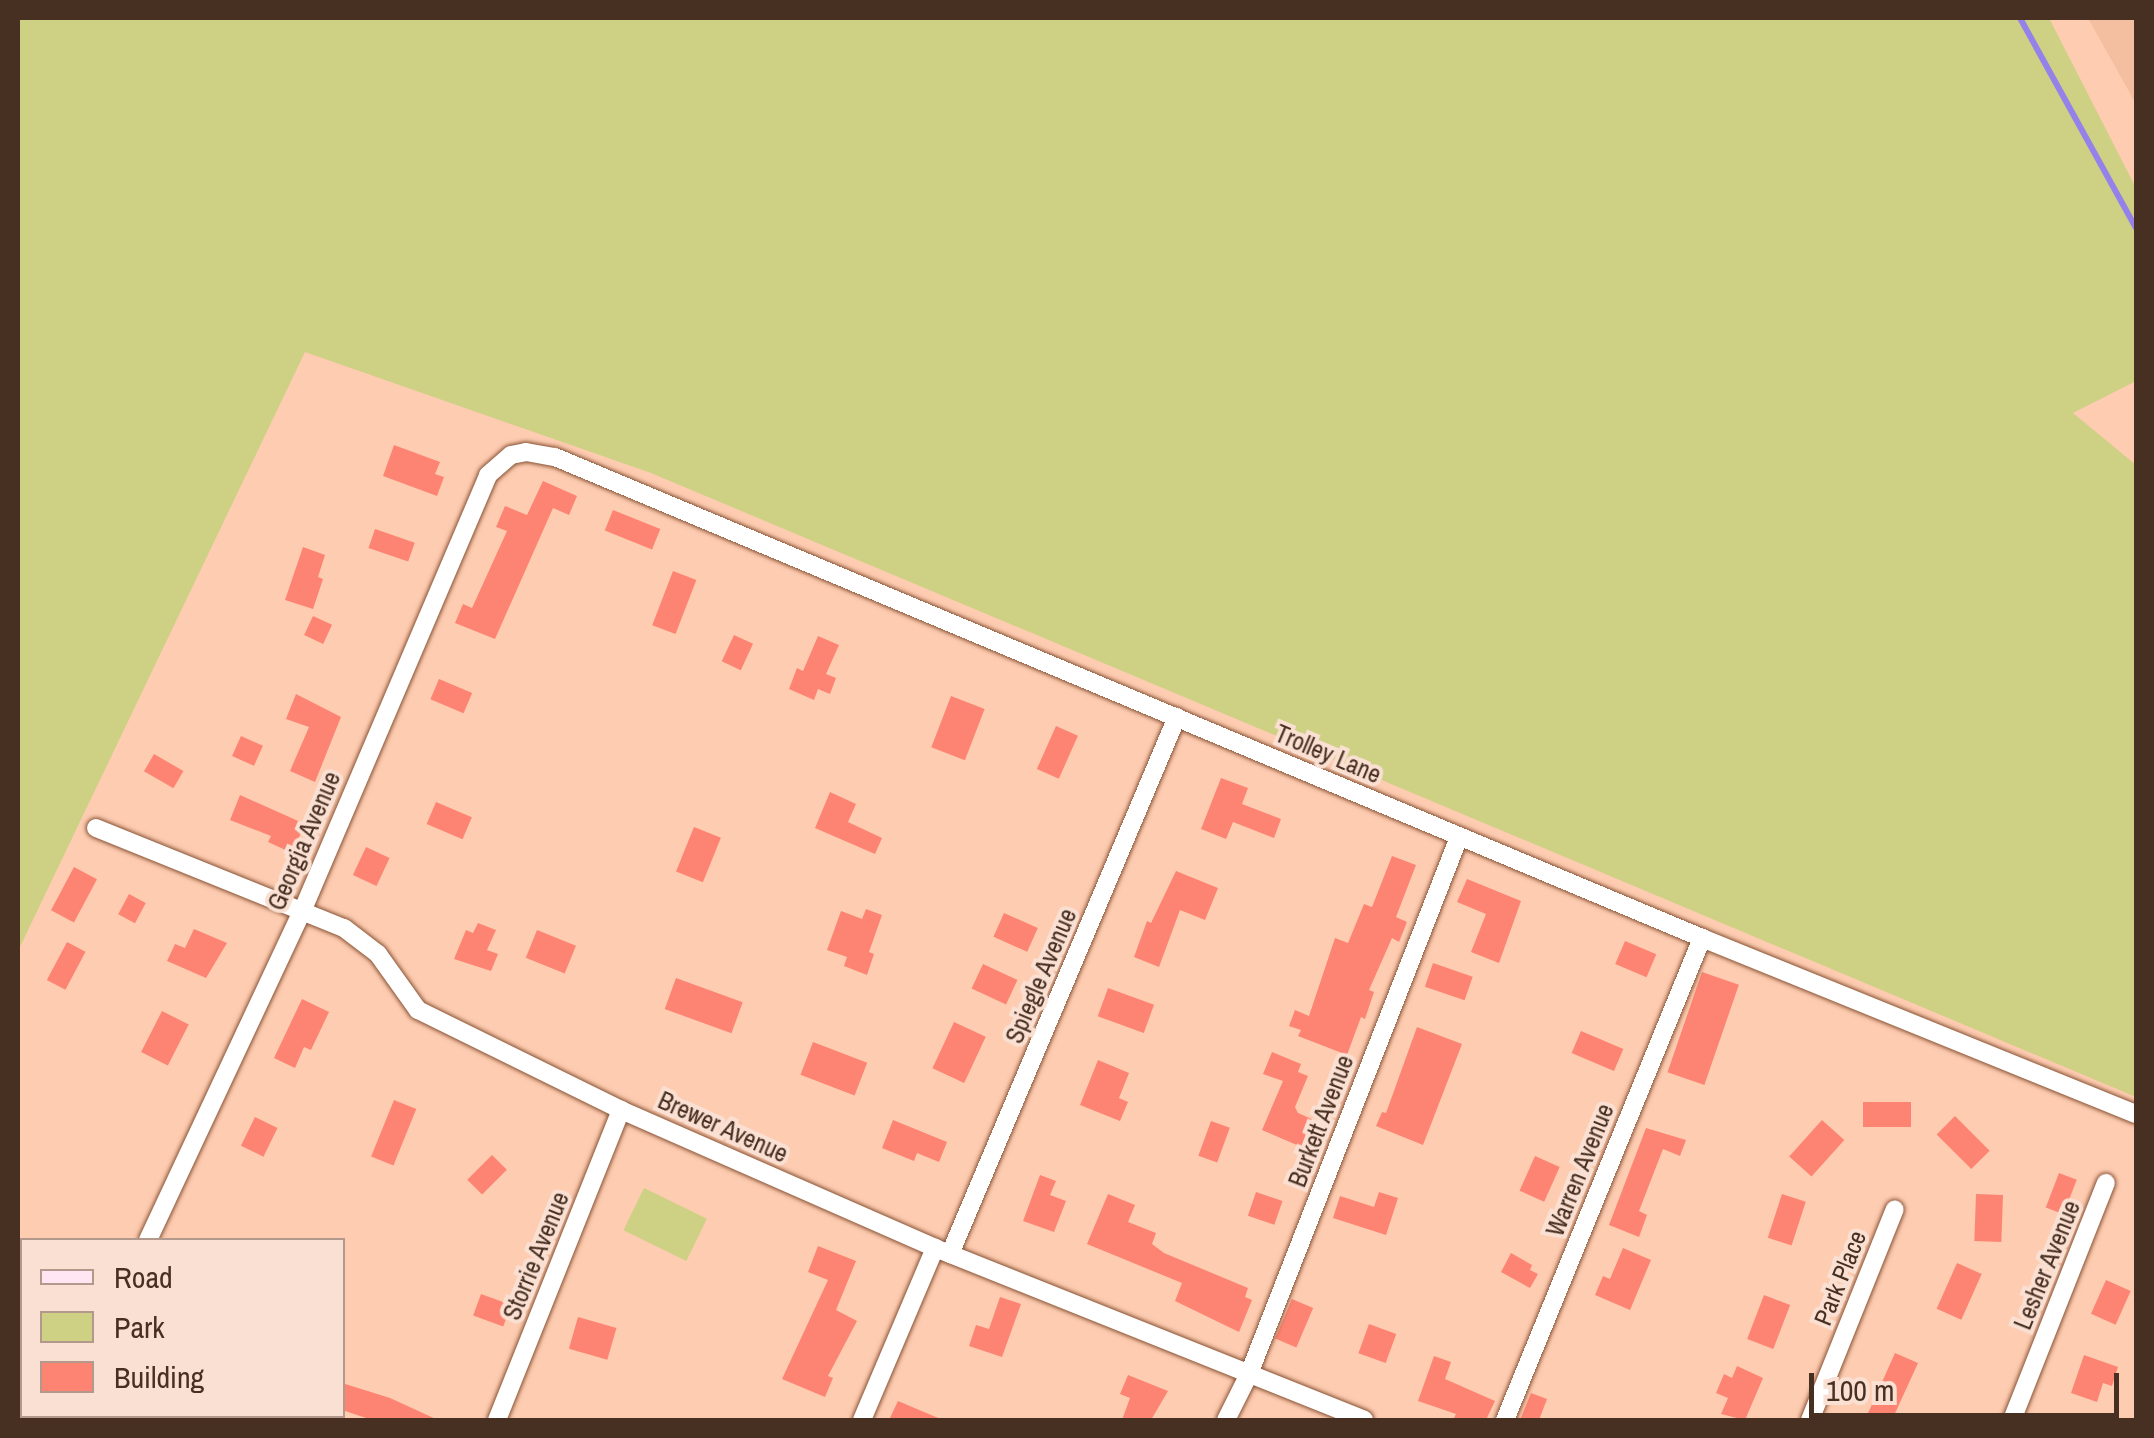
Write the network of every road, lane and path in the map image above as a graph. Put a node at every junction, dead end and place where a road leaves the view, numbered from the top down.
1 (503, 462) joint
2 (1177, 717) junction
3 (96, 828) dead end
4 (1459, 837) junction
5 (301, 914) junction
6 (1702, 938) junction
7 (621, 1110) junction
8 (2136, 1114) edge
9 (2106, 1183) dead end
10 (1894, 1209) dead end
11 (149, 1238) edge
12 (943, 1251) junction
13 (1249, 1374) junction
14 (498, 1420) edge
15 (862, 1420) edge
16 (1226, 1420) edge
17 (1364, 1420) edge
18 (1505, 1420) edge
19 (1810, 1420) edge
20 (2012, 1420) edge

1 - 2 street, Trolley Lane
1 - 5 street, Georgia Avenue
2 - 4 street, Trolley Lane
2 - 12 street, Spiegle Avenue
3 - 5 street, Brewer Avenue
4 - 6 street, Trolley Lane
4 - 13 street, Burkett Avenue
5 - 7 street, Brewer Avenue
5 - 11 street, Georgia Avenue
6 - 8 street, Trolley Lane
6 - 18 street, Warren Avenue
7 - 12 street, Brewer Avenue
7 - 14 street, Storrie Avenue
9 - 20 street, Lesher Avenue
10 - 19 street, Park Place
12 - 13 street, Brewer Avenue
12 - 15 street, Spiegle Avenue
13 - 16 street, Burkett Avenue
13 - 17 street, Brewer Avenue

